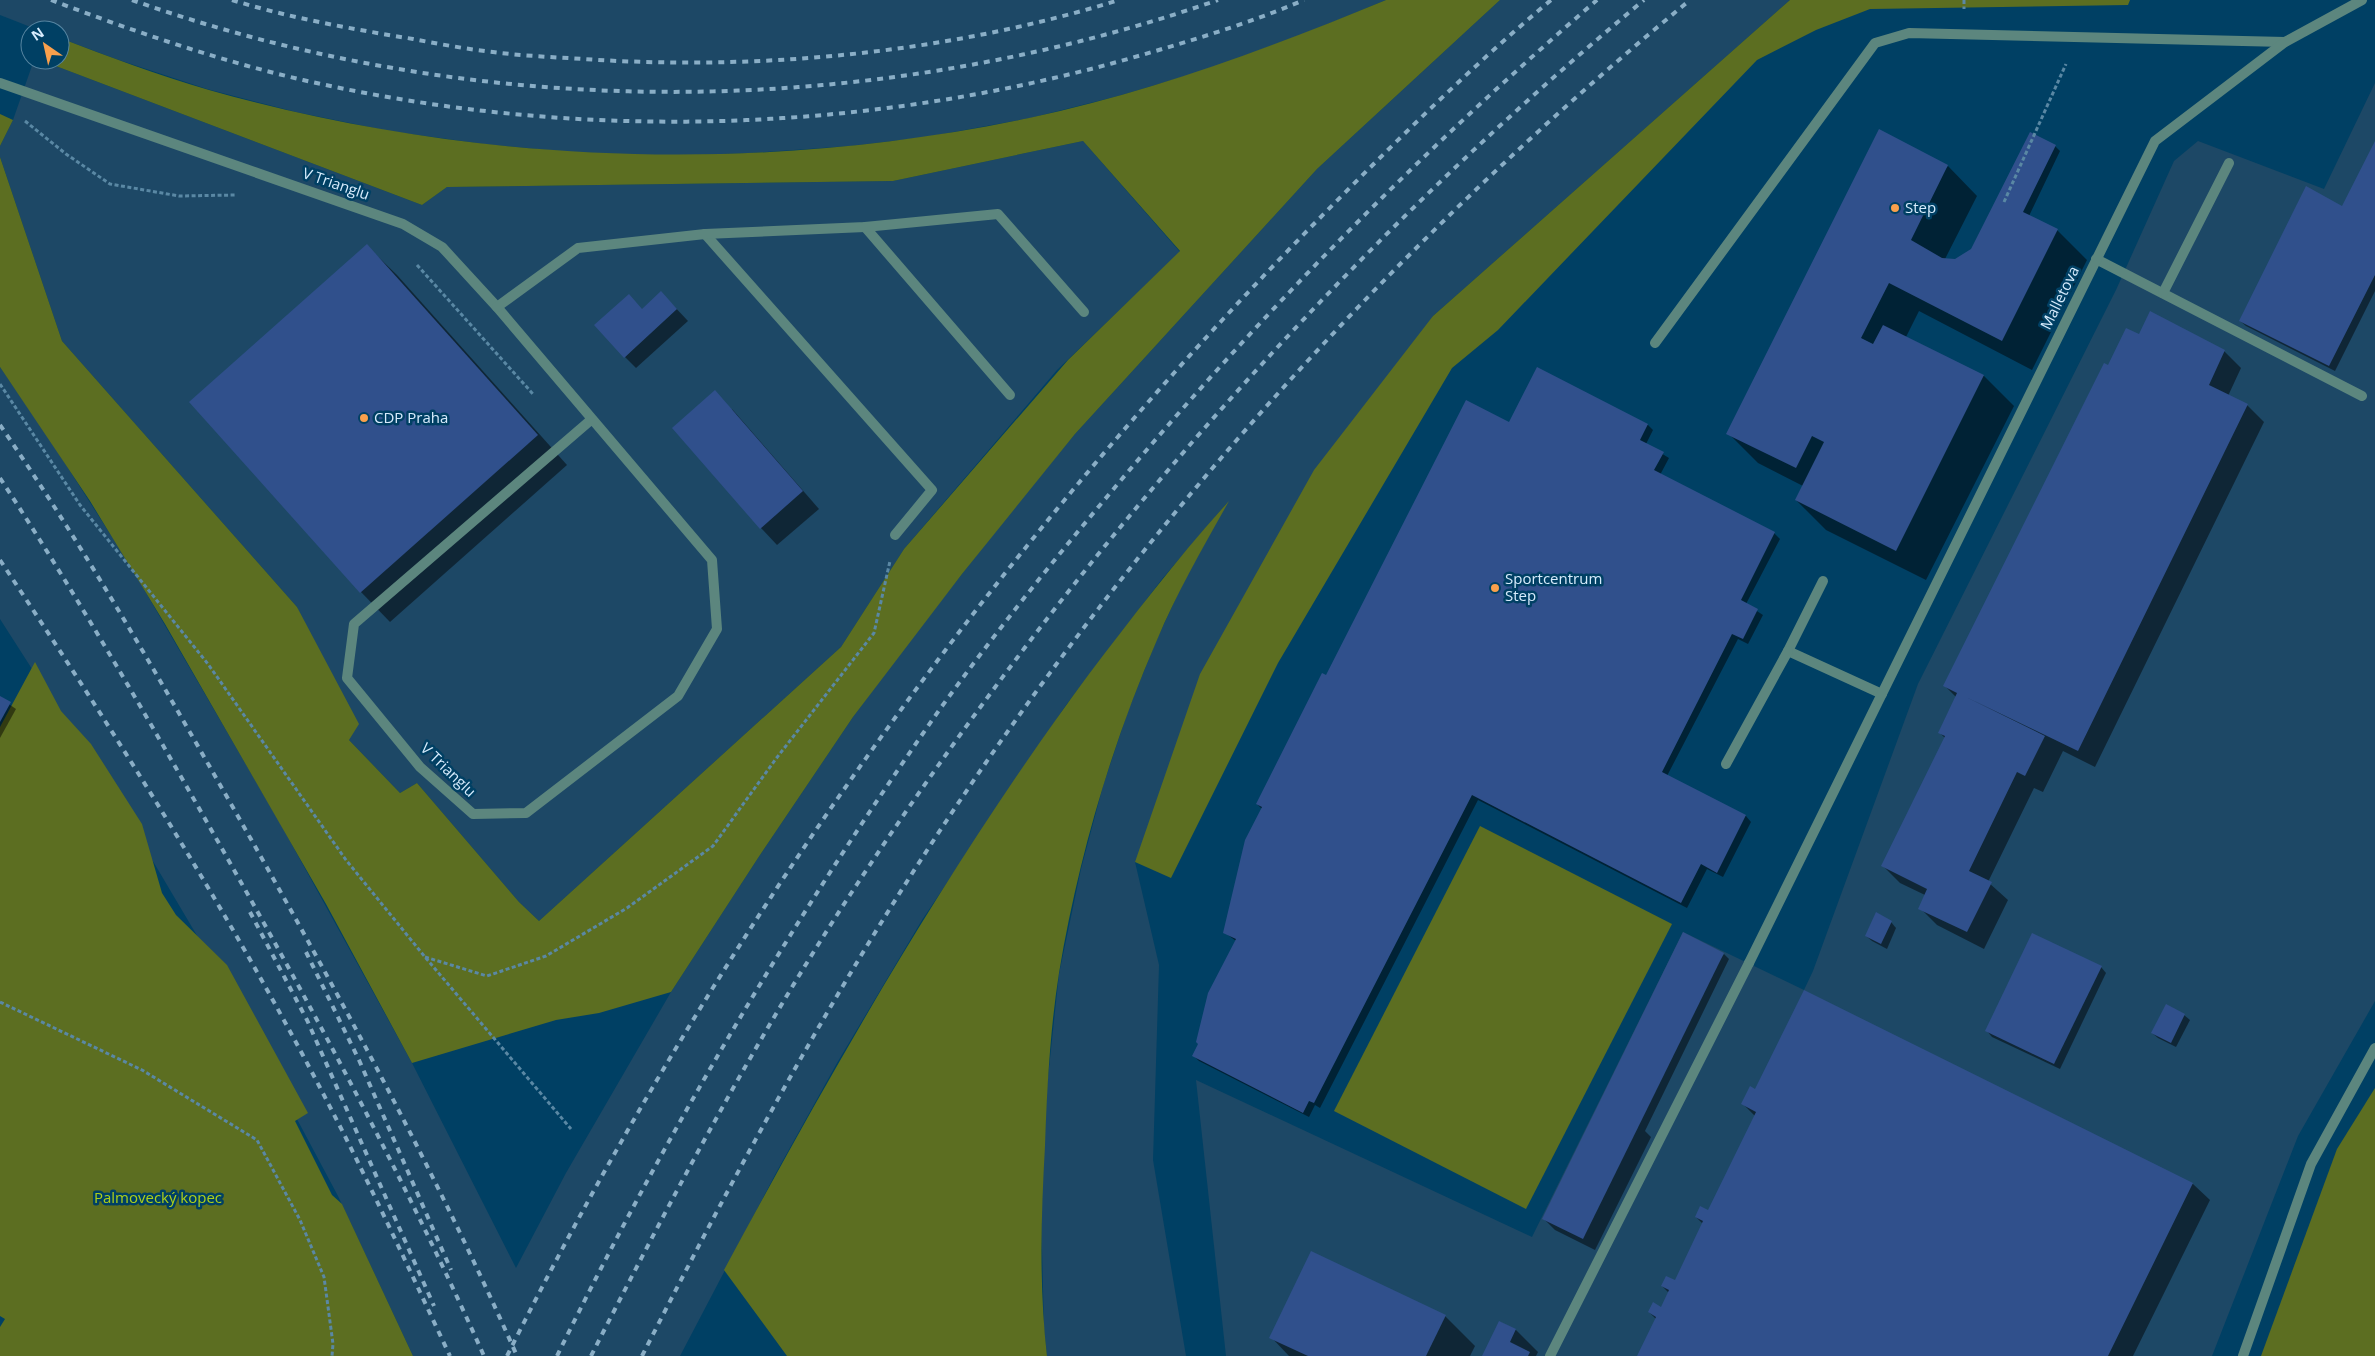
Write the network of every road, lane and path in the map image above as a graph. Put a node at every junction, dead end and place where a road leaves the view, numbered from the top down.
1 (2362, 0) edge
2 (2080, 39) junction
3 (2285, 42) junction
4 (0, 83) edge
5 (23, 119) dead end
6 (2229, 163) dead end
7 (245, 195) dead end
8 (2004, 202) dead end
9 (865, 227) junction
10 (704, 234) junction
11 (2096, 259) junction
12 (414, 261) dead end
13 (2163, 293) junction
14 (497, 306) junction
15 (1084, 312) dead end
16 (1655, 343) dead end
17 (0, 384) edge
18 (1010, 395) dead end
19 (2362, 396) dead end
20 (539, 400) dead end
21 (592, 419) junction
22 (895, 536) joint
23 (1823, 581) dead end
24 (1788, 651) junction
25 (1882, 694) junction
26 (1726, 764) dead end
27 (425, 957) junction
28 (0, 1002) edge
29 (2375, 1048) edge
30 (571, 1129) dead end
31 (332, 1356) edge
32 (1550, 1356) edge
33 (2244, 1356) edge

1 - 3 street, Malletova
2 - 3 street
2 - 8 path
2 - 16 street
3 - 11 street, Malletova
4 - 14 street, V Trianglu
5 - 7 path
6 - 13 street
9 - 10 street
9 - 15 street
9 - 18 street
10 - 14 street
10 - 22 street
11 - 13 street
11 - 25 street, Malletova
12 - 20 path
13 - 19 street
14 - 21 street, V Trianglu
17 - 27 path
21 - 21 street, V Trianglu
22 - 27 path
23 - 24 street
24 - 25 street
24 - 26 street
25 - 32 street, Malletova
27 - 30 path
28 - 31 path
29 - 33 street

